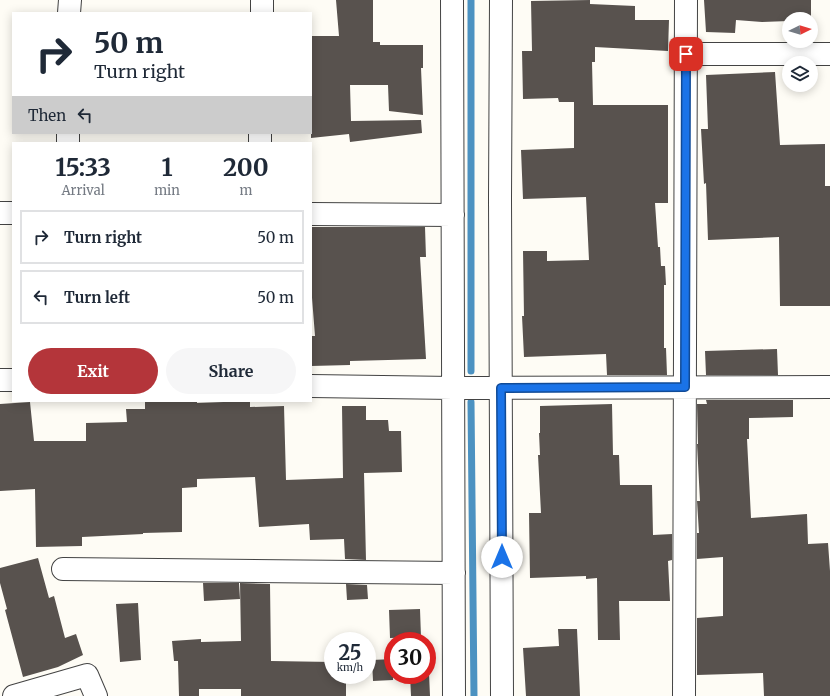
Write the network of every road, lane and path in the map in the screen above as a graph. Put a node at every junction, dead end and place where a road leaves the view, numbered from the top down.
1 (70, 0) edge
2 (262, 0) edge
3 (452, 0) edge
4 (501, 0) edge
5 (686, 0) edge
6 (69, 12) edge
7 (262, 12) edge
8 (686, 54) junction
9 (830, 54) edge
10 (0, 213) edge
11 (12, 213) edge
12 (312, 214) edge
13 (453, 215) junction
14 (0, 380) edge
15 (12, 380) edge
16 (312, 386) edge
17 (685, 387) junction
18 (830, 387) edge
19 (453, 388) junction
20 (501, 388) junction
21 (63, 569) dead end
22 (454, 573) junction
23 (14, 696) edge
24 (96, 696) edge
25 (454, 696) edge
26 (502, 696) edge
27 (684, 696) edge

1 - 6 street
2 - 7 street
3 - 13 street
4 - 20 street
5 - 8 street
8 - 9 street
8 - 17 street
10 - 11 street
12 - 13 street
13 - 19 street
14 - 15 street
16 - 19 street
17 - 18 street
17 - 20 street
17 - 27 street
19 - 20 street
19 - 22 street
20 - 26 street
21 - 22 street
22 - 25 street
23 - 24 street

